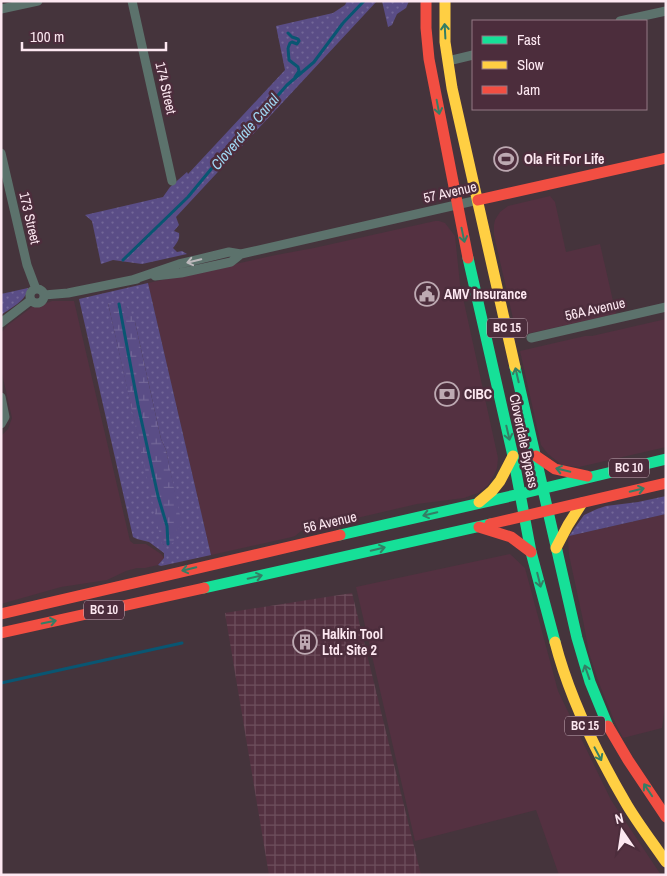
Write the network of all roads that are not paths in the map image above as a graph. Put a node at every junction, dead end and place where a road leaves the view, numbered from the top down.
1 (38, 1) edge
2 (132, 1) edge
3 (426, 1) edge
4 (444, 1) edge
5 (1, 9) edge
6 (666, 11) edge
7 (625, 20) edge
8 (472, 55) edge
9 (448, 61) junction
10 (1, 153) edge
11 (666, 158) edge
12 (172, 181) dead end
13 (478, 200) junction
14 (457, 205) junction
15 (36, 289) junction
16 (44, 295) junction
17 (31, 300) junction
18 (666, 307) edge
19 (1, 323) edge
20 (531, 338) dead end
21 (1, 396) edge
22 (1, 424) edge
23 (513, 456) junction
24 (536, 456) junction
25 (666, 460) edge
26 (592, 477) junction
27 (666, 483) edge
28 (543, 489) junction
29 (520, 494) junction
30 (478, 503) junction
31 (582, 503) junction
32 (548, 511) junction
33 (524, 516) junction
34 (479, 527) junction
35 (556, 548) junction
36 (531, 552) junction
37 (1, 614) edge
38 (1, 633) edge
39 (666, 817) edge
40 (666, 862) edge

1 - 5 street
2 - 12 street, 174 Street
3 -> 14 main road, Cloverdale Bypass / BC 15
9 -> 4 main road, Cloverdale Bypass / BC 15
6 - 7 street
8 - 9 street
9 - 13 main road, Cloverdale Bypass / BC 15
10 - 15 street, 173 Street
11 - 13 main road, 57 Avenue
13 - 14 street, 57 Avenue
24 -> 13 main road, Cloverdale Bypass / BC 15
14 - 16 street, 57 Avenue
14 -> 23 main road, Cloverdale Bypass / BC 15
15 - 16 street
15 - 17 street
16 - 17 street
17 - 19 street
18 - 20 street, 56A Avenue
21 - 22 street
23 - 29 main road, Cloverdale Bypass / BC 15
23 - 30 main road
26 -> 24 main road
24 - 28 main road, Cloverdale Bypass / BC 15
25 - 26 main road, 56 Avenue / BC 10
26 - 28 main road, 56 Avenue / BC 10
31 -> 27 main road, BC 10
28 - 29 main road, 56 Avenue / BC 10
28 - 32 main road, Cloverdale Bypass / BC 15
29 - 30 main road, 56 Avenue / BC 10
29 - 33 main road, Cloverdale Bypass / BC 15
30 -> 37 main road, 56 Avenue / BC 10
31 - 32 main road, BC 10
31 - 35 main road
32 - 33 main road, BC 10
32 - 35 main road, Cloverdale Bypass / BC 15
33 - 34 main road, BC 10
33 - 36 main road, Cloverdale Bypass / BC 15
34 - 36 main road
38 -> 34 main road, BC 10
39 -> 35 main road, Cloverdale Bypass / BC 15
36 -> 40 main road, Cloverdale Bypass / BC 15

